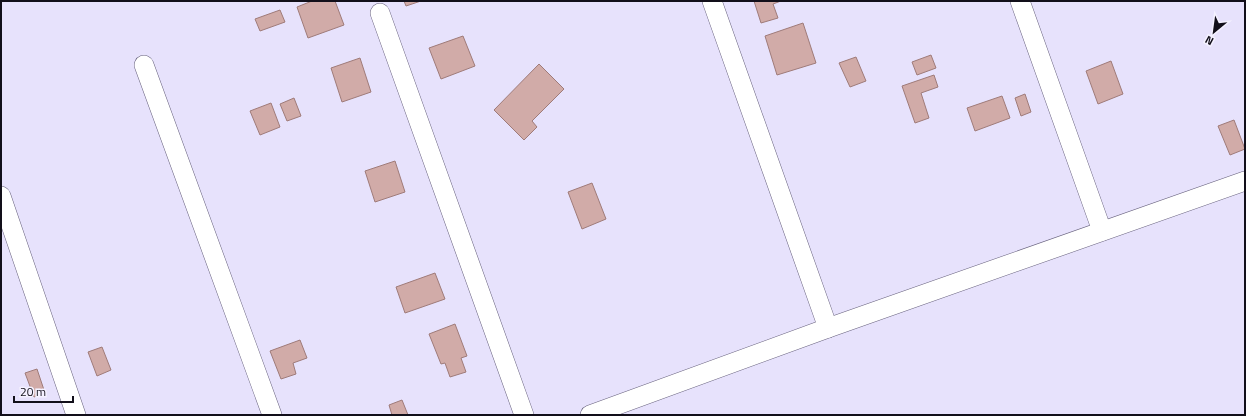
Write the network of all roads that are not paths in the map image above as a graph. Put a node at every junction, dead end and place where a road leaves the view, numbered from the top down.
1 (712, 1) edge
2 (1020, 1) edge
3 (380, 13) dead end
4 (144, 65) dead end
5 (1245, 181) edge
6 (1, 196) edge
7 (1102, 231) junction
8 (828, 328) junction
9 (76, 415) edge
10 (272, 415) edge
11 (524, 415) edge
12 (590, 415) edge

1 - 8 street
2 - 7 street
3 - 11 street
4 - 10 street
5 - 7 street
6 - 9 street
7 - 8 street
8 - 12 street

